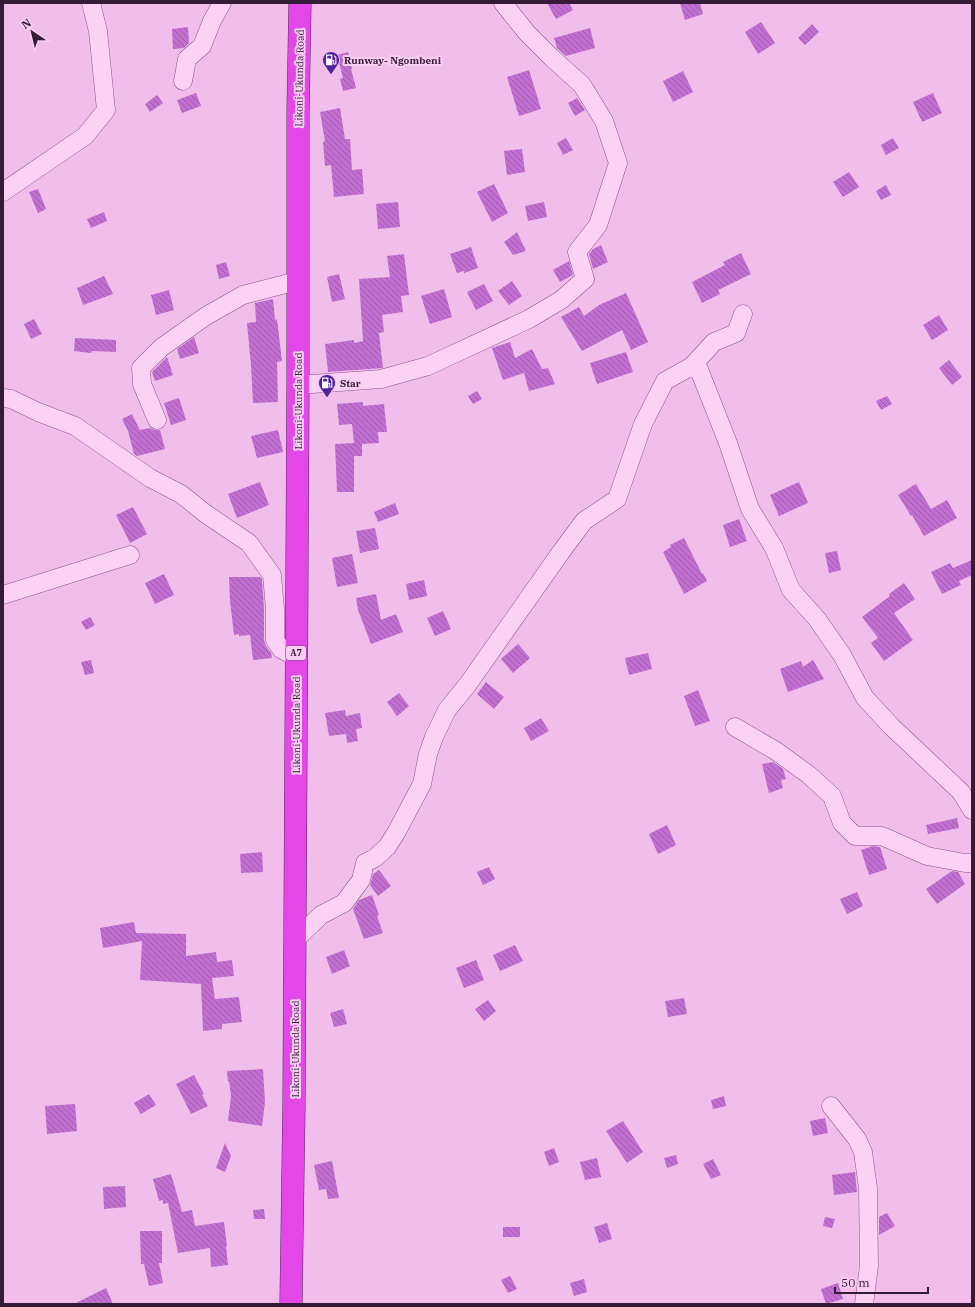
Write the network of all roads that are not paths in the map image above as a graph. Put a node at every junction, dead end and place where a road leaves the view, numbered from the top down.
1 (91, 3) edge
2 (222, 3) edge
3 (300, 3) edge
4 (503, 3) edge
5 (183, 81) dead end
6 (3, 192) edge
7 (297, 281) junction
8 (743, 314) dead end
9 (696, 362) junction
10 (298, 385) junction
11 (3, 398) edge
12 (157, 420) dead end
13 (130, 555) dead end
14 (3, 595) edge
15 (296, 656) junction
16 (735, 727) dead end
17 (972, 810) edge
18 (972, 863) edge
19 (295, 940) junction
20 (831, 1106) dead end
21 (291, 1304) edge
22 (864, 1304) edge

1 - 6 street
2 - 5 street
3 - 7 highway, Likoni-Ukunda Road / A7
4 - 10 street
7 - 10 highway, Likoni-Ukunda Road / A7
7 - 12 street
8 - 9 street
9 - 17 street
9 - 19 street
10 - 15 highway, Likoni-Ukunda Road / A7
11 - 15 street
13 - 14 street
15 - 19 highway, Likoni-Ukunda Road / A7
16 - 18 street
19 - 21 highway, Likoni-Ukunda Road / A7
20 - 22 street

